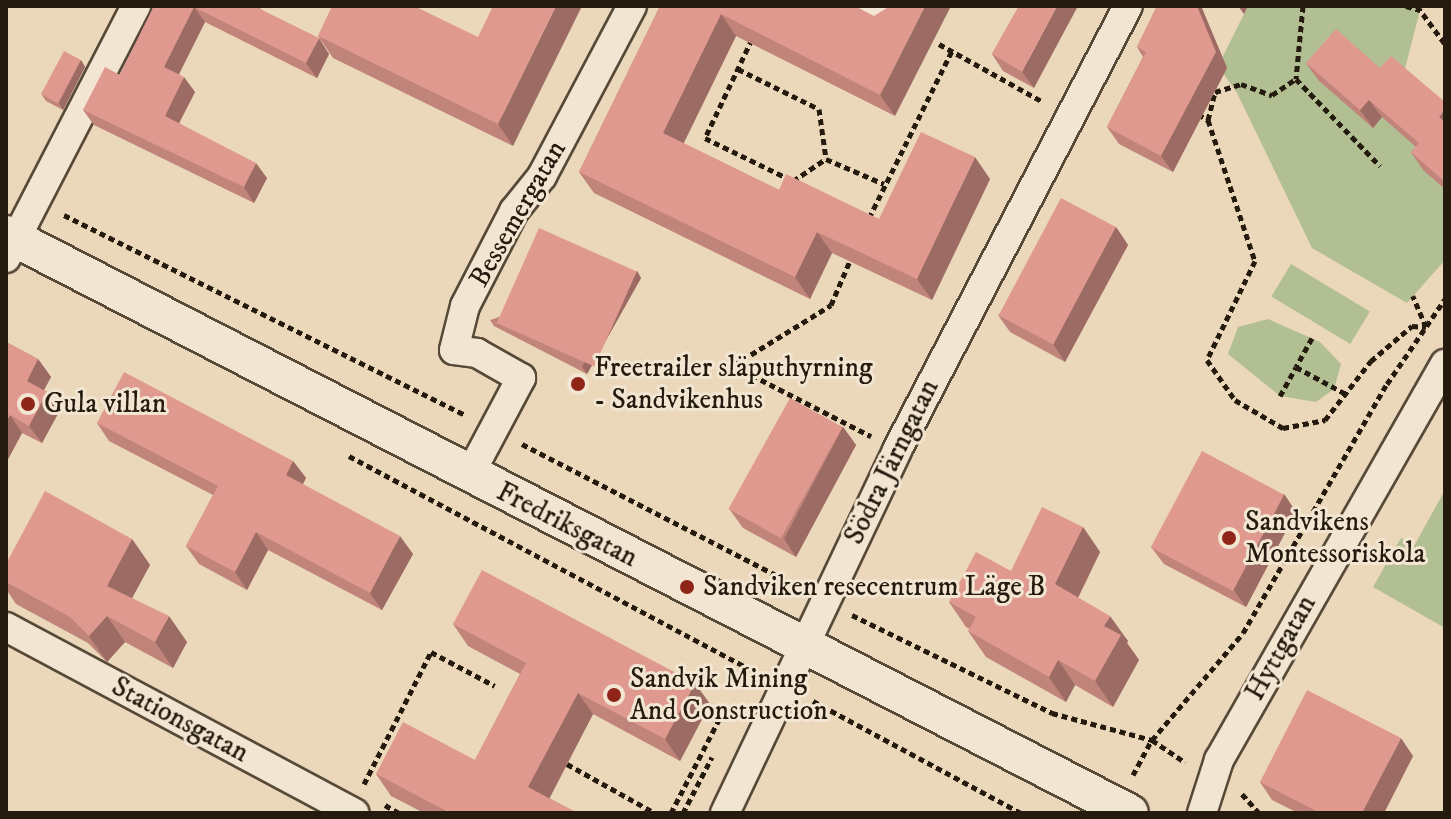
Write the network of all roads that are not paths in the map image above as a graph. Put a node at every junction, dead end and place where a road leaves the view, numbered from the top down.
1 (136, 6) edge
2 (632, 6) edge
3 (1128, 6) edge
4 (9, 244) edge
5 (1445, 364) edge
6 (470, 474) junction
7 (6, 627) edge
8 (803, 647) junction
9 (357, 802) edge
10 (725, 813) edge
11 (1130, 813) edge
12 (1202, 813) edge

1 - 4 street
2 - 6 street, Bessemergatan
3 - 8 street, Södra Järngatan
4 - 6 street, Fredriksgatan
5 - 12 street, Hyttgatan
6 - 8 street, Fredriksgatan
7 - 9 street, Stationsgatan
8 - 10 street, Södra Järngatan
8 - 11 street, Fredriksgatan

